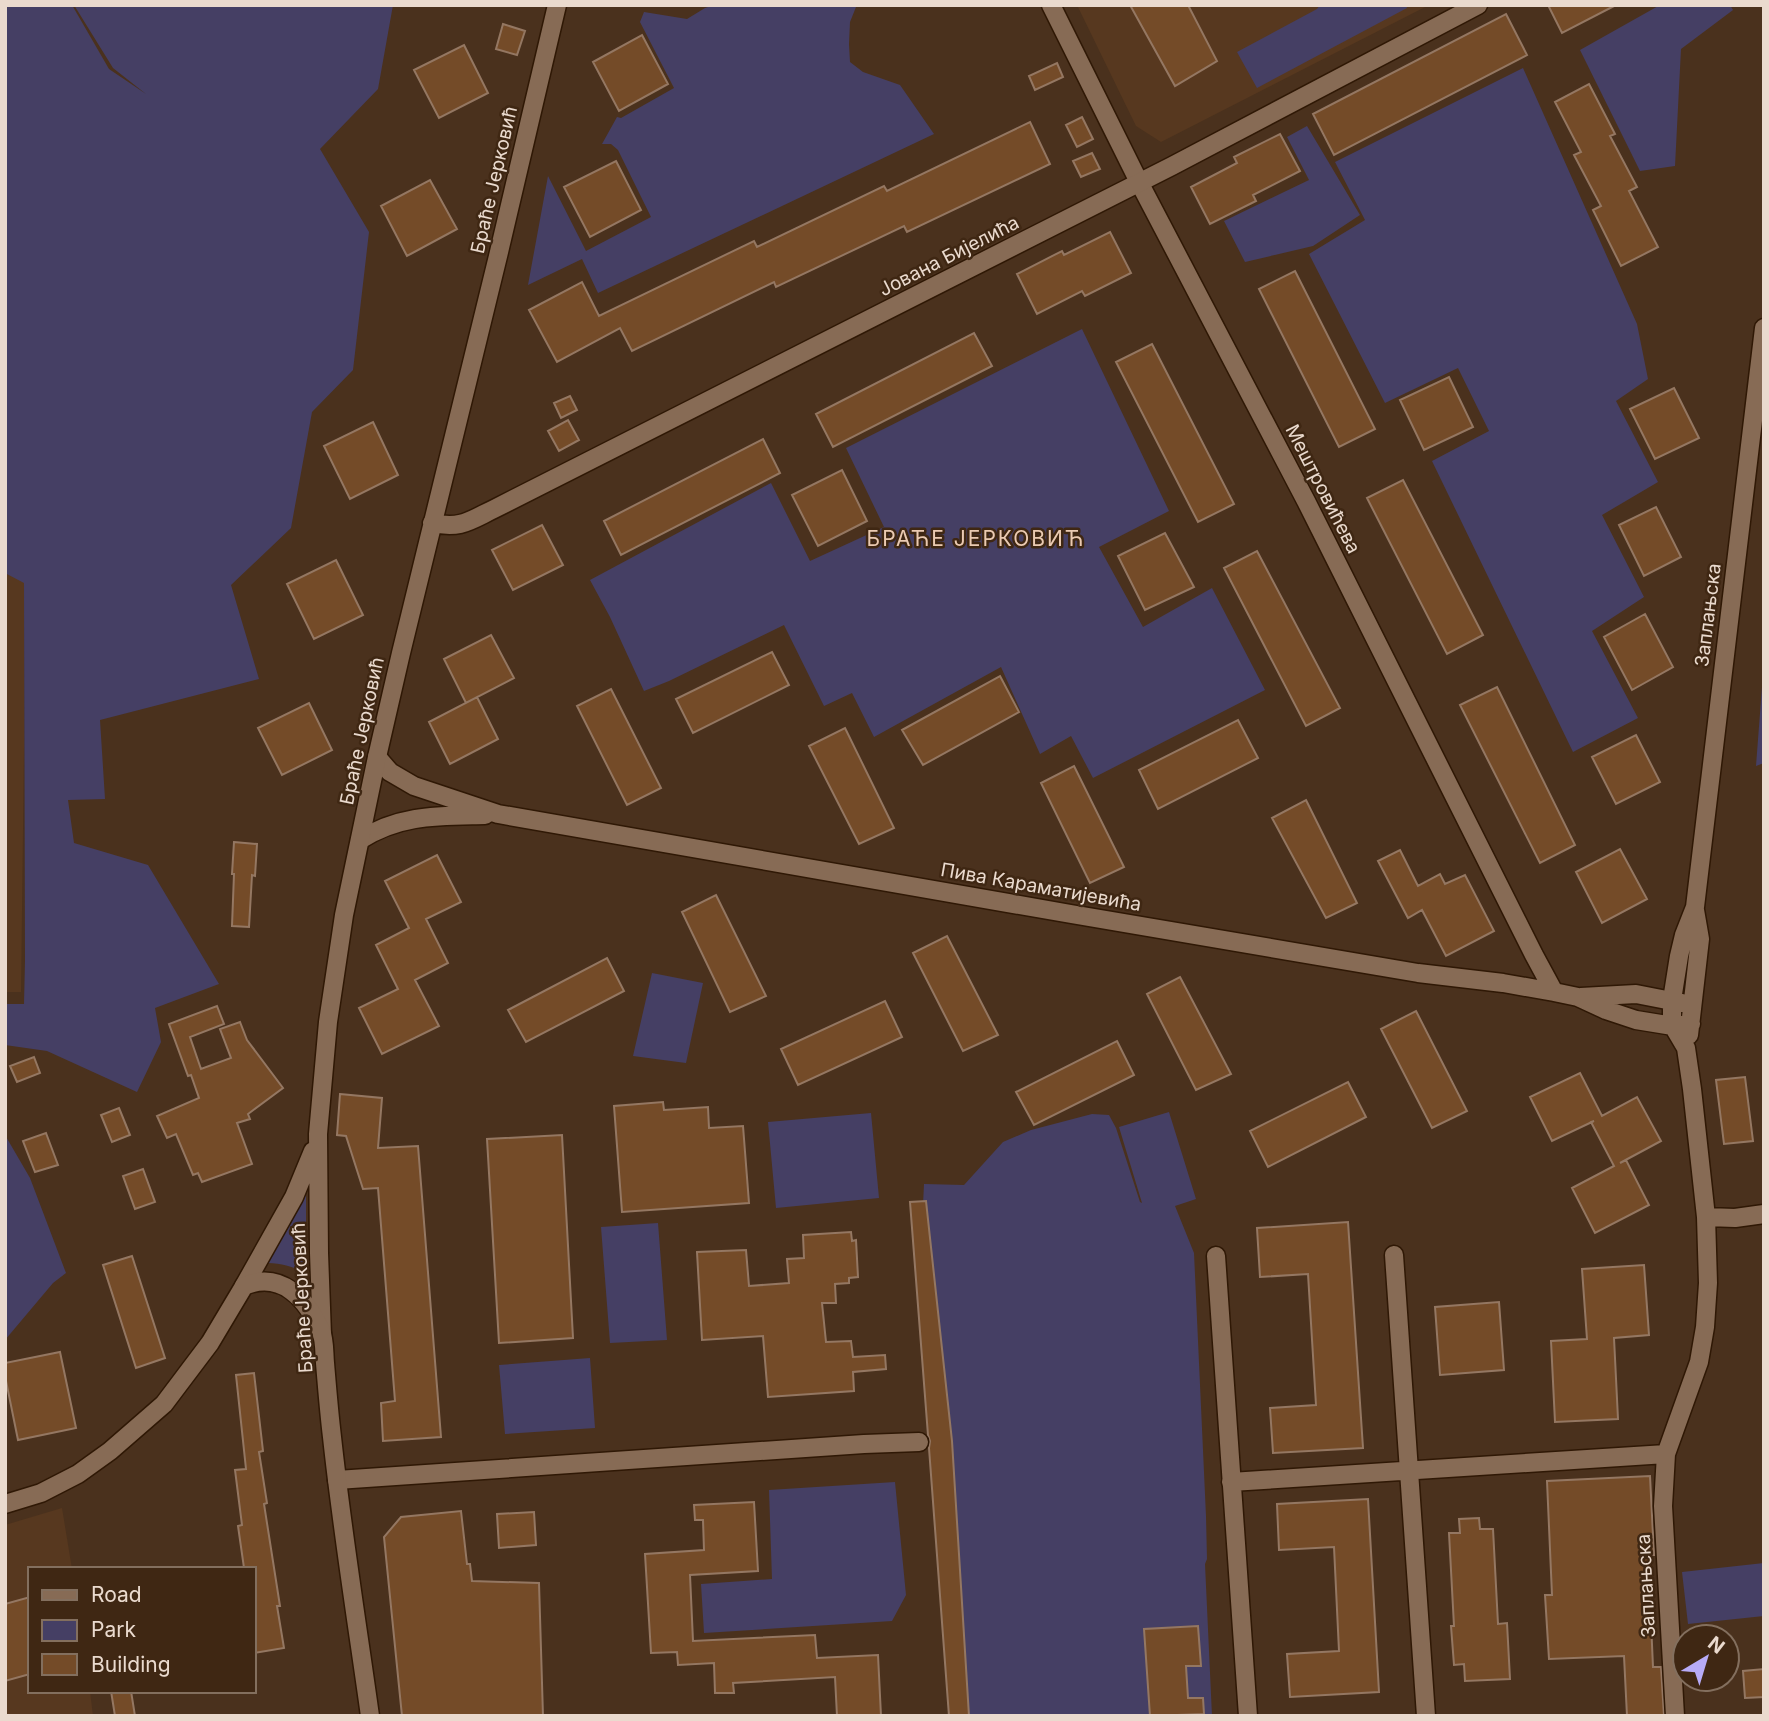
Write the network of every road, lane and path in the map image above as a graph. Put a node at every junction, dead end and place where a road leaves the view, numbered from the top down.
1 (557, 5) edge
2 (1051, 5) edge
3 (1478, 5) edge
4 (1139, 182) junction
5 (1764, 328) edge
6 (432, 523) junction
7 (377, 757) junction
8 (498, 814) junction
9 (360, 840) junction
10 (1695, 907) junction
11 (1554, 992) junction
12 (1578, 997) junction
13 (1672, 1000) junction
14 (1685, 1019) junction
15 (318, 1134) junction
16 (1764, 1214) edge
17 (1706, 1217) junction
18 (1394, 1255) dead end
19 (1216, 1256) dead end
20 (244, 1286) junction
21 (322, 1335) junction
22 (919, 1442) dead end
23 (1666, 1454) junction
24 (1408, 1471) junction
25 (337, 1480) junction
26 (1231, 1482) junction
27 (5, 1504) edge
28 (370, 1716) edge
29 (1248, 1716) edge
30 (1426, 1716) edge
31 (1675, 1716) edge

1 - 6 street, Браће Јерковић
2 - 4 street, Мештровићева
3 - 4 street, Јована Бијелића
4 - 6 street, Јована Бијелића
4 - 11 street, Мештровићева
5 - 10 street, Заплањска
6 - 7 street, Браће Јерковић
7 - 8 street, Пива Караматијевића
7 - 9 street, Браће Јерковић
8 - 9 street, Пива Караматијевића
8 - 11 street, Пива Караматијевића
9 - 15 street, Браће Јерковић
10 - 13 street, Заплањска
10 - 14 street, Заплањска
11 - 12 street, Пива Караматијевића
12 - 13 street, Пива Караматијевића
12 - 14 street, Пива Караматијевића
13 - 14 street, Пива Караматијевића
13 - 14 street, Заплањска
14 - 17 street, Заплањска
15 - 20 street
15 - 21 street, Браће Јерковић
16 - 17 street
17 - 23 street, Заплањска
18 - 24 street
19 - 26 street
20 - 21 street
20 - 27 street
21 - 25 street, Браће Јерковић
22 - 25 street
23 - 24 street
23 - 31 street, Заплањска
24 - 26 street
24 - 30 street
25 - 28 street, Браће Јерковић
26 - 29 street

